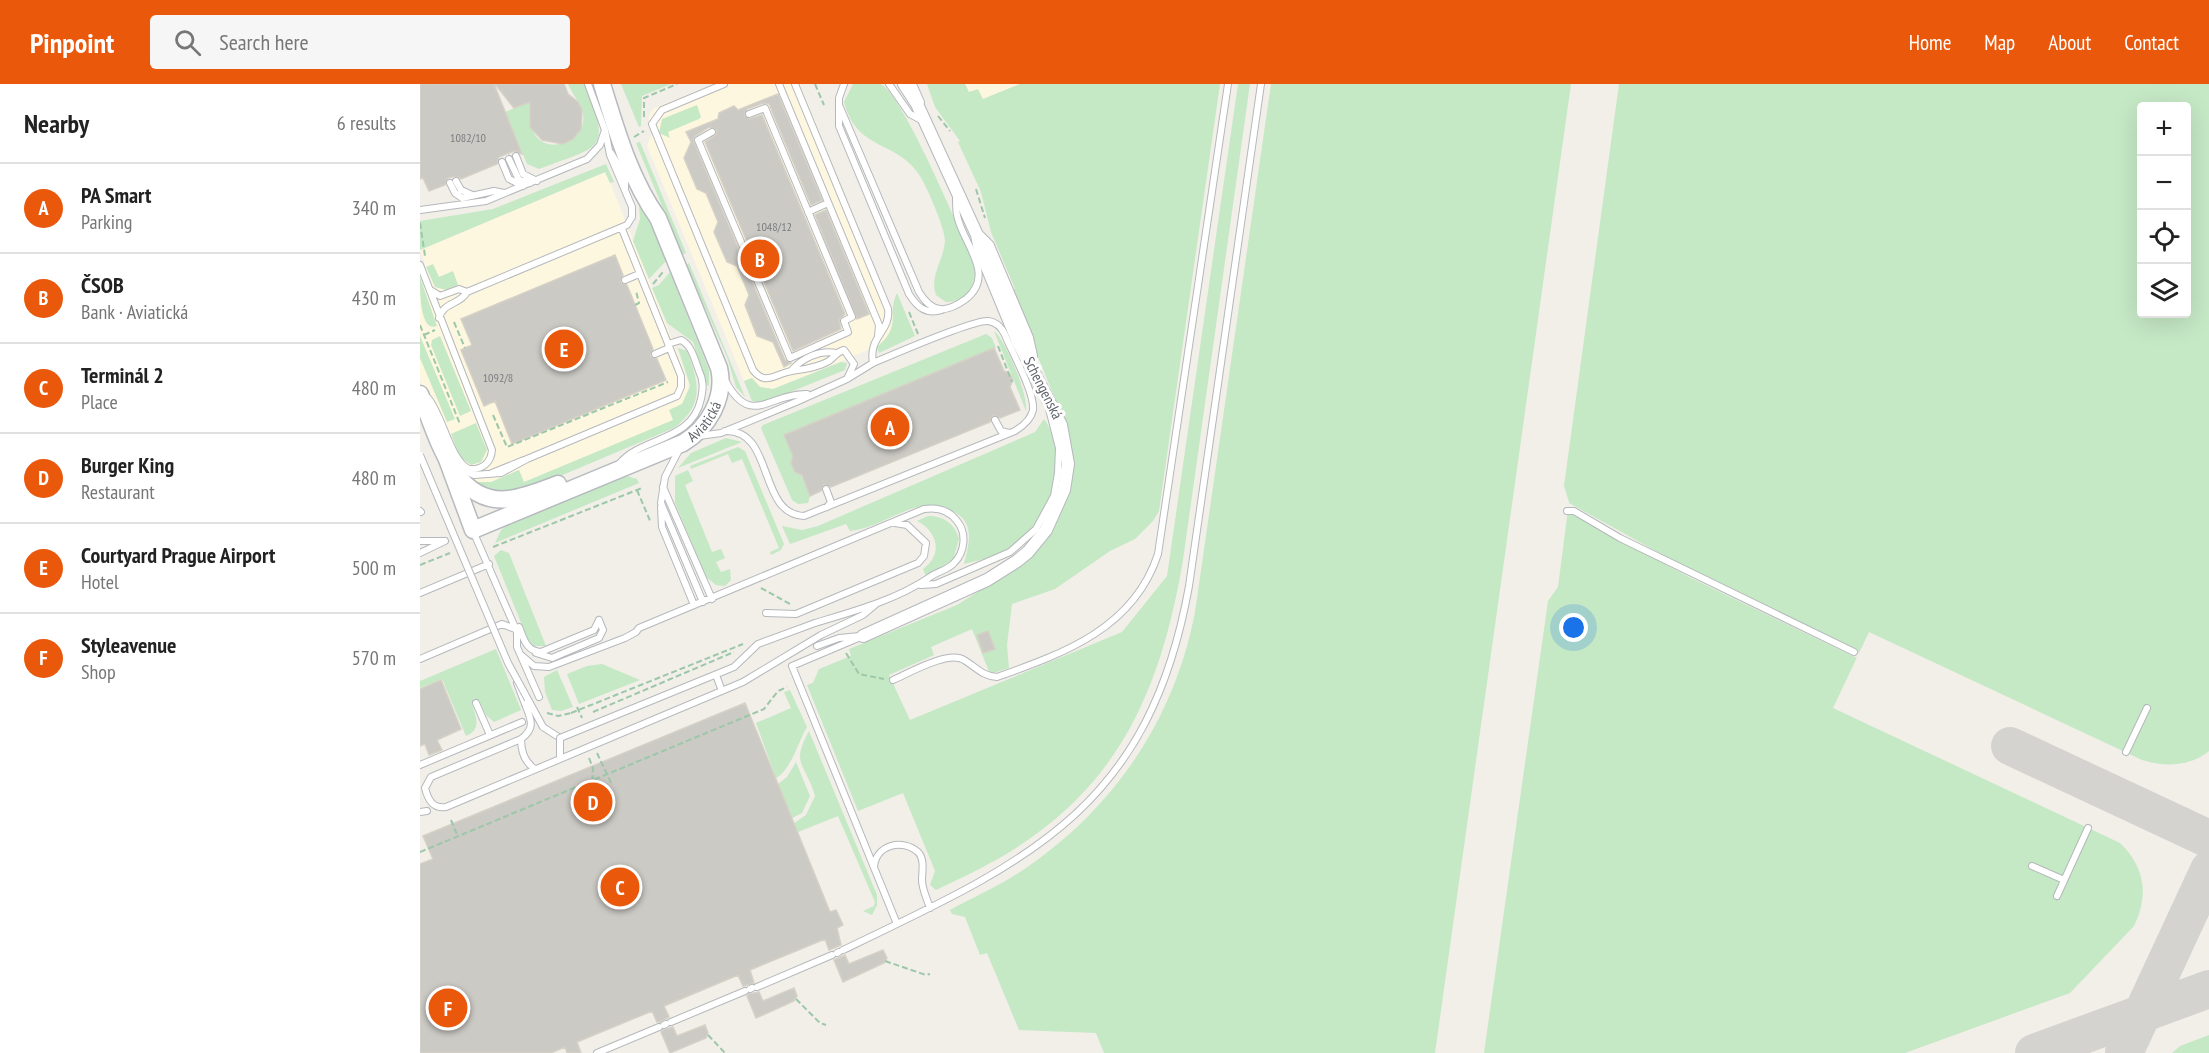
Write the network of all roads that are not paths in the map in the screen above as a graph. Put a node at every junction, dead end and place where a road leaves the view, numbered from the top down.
1 (588, 84) edge
2 (603, 84) edge
3 (724, 84) edge
4 (779, 84) edge
5 (795, 84) edge
6 (844, 84) edge
7 (889, 84) edge
8 (1228, 84) edge
9 (1262, 84) edge
10 (912, 85) edge
11 (749, 114) dead end
12 (926, 123) junction
13 (605, 130) junction
14 (712, 132) dead end
15 (453, 182) dead end
16 (534, 182) junction
17 (523, 186) junction
18 (956, 189) junction
19 (506, 193) junction
20 (828, 202) junction
21 (420, 210) edge
22 (808, 212) junction
23 (622, 228) junction
24 (421, 263) edge
25 (639, 274) junction
26 (625, 280) dead end
27 (430, 290) junction
28 (467, 292) junction
29 (439, 319) junction
30 (876, 339) junction
31 (669, 346) junction
32 (836, 352) junction
33 (655, 354) dead end
34 (873, 363) junction
35 (719, 368) junction
36 (791, 371) junction
37 (847, 379) junction
38 (420, 388) edge
39 (420, 394) edge
40 (808, 394) junction
41 (1047, 400) junction
42 (995, 420) dead end
43 (725, 431) junction
44 (1010, 433) junction
45 (691, 438) junction
46 (420, 455) edge
47 (452, 458) junction
48 (612, 473) junction
49 (591, 482) junction
50 (663, 486) junction
51 (826, 489) dead end
52 (661, 503) junction
53 (824, 509) junction
54 (1567, 511) dead end
55 (891, 523) junction
56 (473, 530) junction
57 (420, 543) edge
58 (420, 553) edge
59 (489, 564) junction
60 (921, 585) junction
61 (420, 593) edge
62 (712, 598) junction
63 (703, 602) junction
64 (876, 604) junction
65 (694, 605) junction
66 (509, 613) junction
67 (766, 613) dead end
68 (599, 620) dead end
69 (515, 628) junction
70 (863, 636) junction
71 (817, 646) dead end
72 (1854, 652) dead end
73 (521, 655) junction
74 (420, 660) edge
75 (508, 663) junction
76 (716, 675) junction
77 (893, 680) road end
78 (722, 691) junction
79 (538, 697) dead end
80 (476, 703) dead end
81 (2147, 708) dead end
82 (522, 722) dead end
83 (490, 735) junction
84 (560, 738) junction
85 (521, 739) junction
86 (2126, 752) dead end
87 (560, 759) junction
88 (420, 765) edge
89 (535, 769) junction
90 (2088, 828) dead end
91 (2032, 866) dead end
92 (875, 872) junction
93 (2064, 880) junction
94 (2057, 896) dead end
95 (930, 908) junction
96 (897, 924) junction
97 (597, 1053) edge

1 - 13 lane
2 - 35 main road, Aviatická
3 - 36 lane
4 - 20 lane
5 - 30 lane
6 - 18 lane
7 - 12 lane
8 - 77 lane
9 - 95 lane
10 - 12 street, Schengenská
11 - 22 lane
12 - 18 street, Schengenská
13 - 16 lane
13 - 23 lane
14 - 22 lane
15 - 19 lane
16 - 17 lane
16 - 17 lane
17 - 19 lane
18 - 41 street, Schengenská
19 - 21 lane
20 - 22 lane
20 - 30 lane
23 - 25 lane
23 - 28 lane
24 - 27 lane
25 - 26 lane
25 - 31 lane
27 - 28 lane
27 - 29 lane
28 - 29 lane
29 - 47 lane
30 - 34 lane
31 - 33 lane
31 - 47 lane
31 - 48 lane
32 - 36 lane
32 - 36 lane
32 - 37 lane
34 - 37 lane
34 - 44 lane
35 - 40 lane
35 - 45 main road, Aviatická
37 - 40 lane
38 - 47 lane
39 - 47 main road, Aviatická
40 - 43 lane
41 - 60 lane
41 - 70 street, Schengenská
42 - 44 lane
43 - 45 lane
43 - 53 lane
44 - 53 lane
45 - 48 main road, Aviatická
45 - 50 lane
46 - 75 lane, bridge
47 - 49 main road, Aviatická
47 - 56 main road
48 - 49 main road, Aviatická
49 - 56 main road
50 - 52 lane
50 - 62 lane
51 - 53 lane
52 - 63 lane
52 - 65 lane
54 - 72 lane
55 - 60 lane
55 - 62 lane
55 - 67 lane
56 - 59 lane
57 - 58 lane
59 - 61 lane
59 - 66 lane
60 - 64 lane
62 - 63 lane
63 - 65 lane
64 - 76 lane, bridge
64 - 78 lane, bridge
65 - 73 lane
66 - 68 lane
66 - 69 lane
69 - 73 lane
69 - 74 lane
70 - 71 lane
70 - 92 lane, Schengenská
73 - 79 lane
75 - 84 lane, bridge
75 - 85 lane, bridge
76 - 78 lane, bridge
76 - 84 lane, bridge
78 - 87 lane, bridge
80 - 83 lane
81 - 86 lane
82 - 83 lane
83 - 88 lane
84 - 87 lane, bridge
85 - 89 lane, bridge
85 - 89 lane, bridge
87 - 89 lane, bridge
90 - 93 lane
91 - 93 lane
92 - 95 lane
92 - 96 lane
93 - 94 lane
95 - 96 lane
96 - 97 lane

